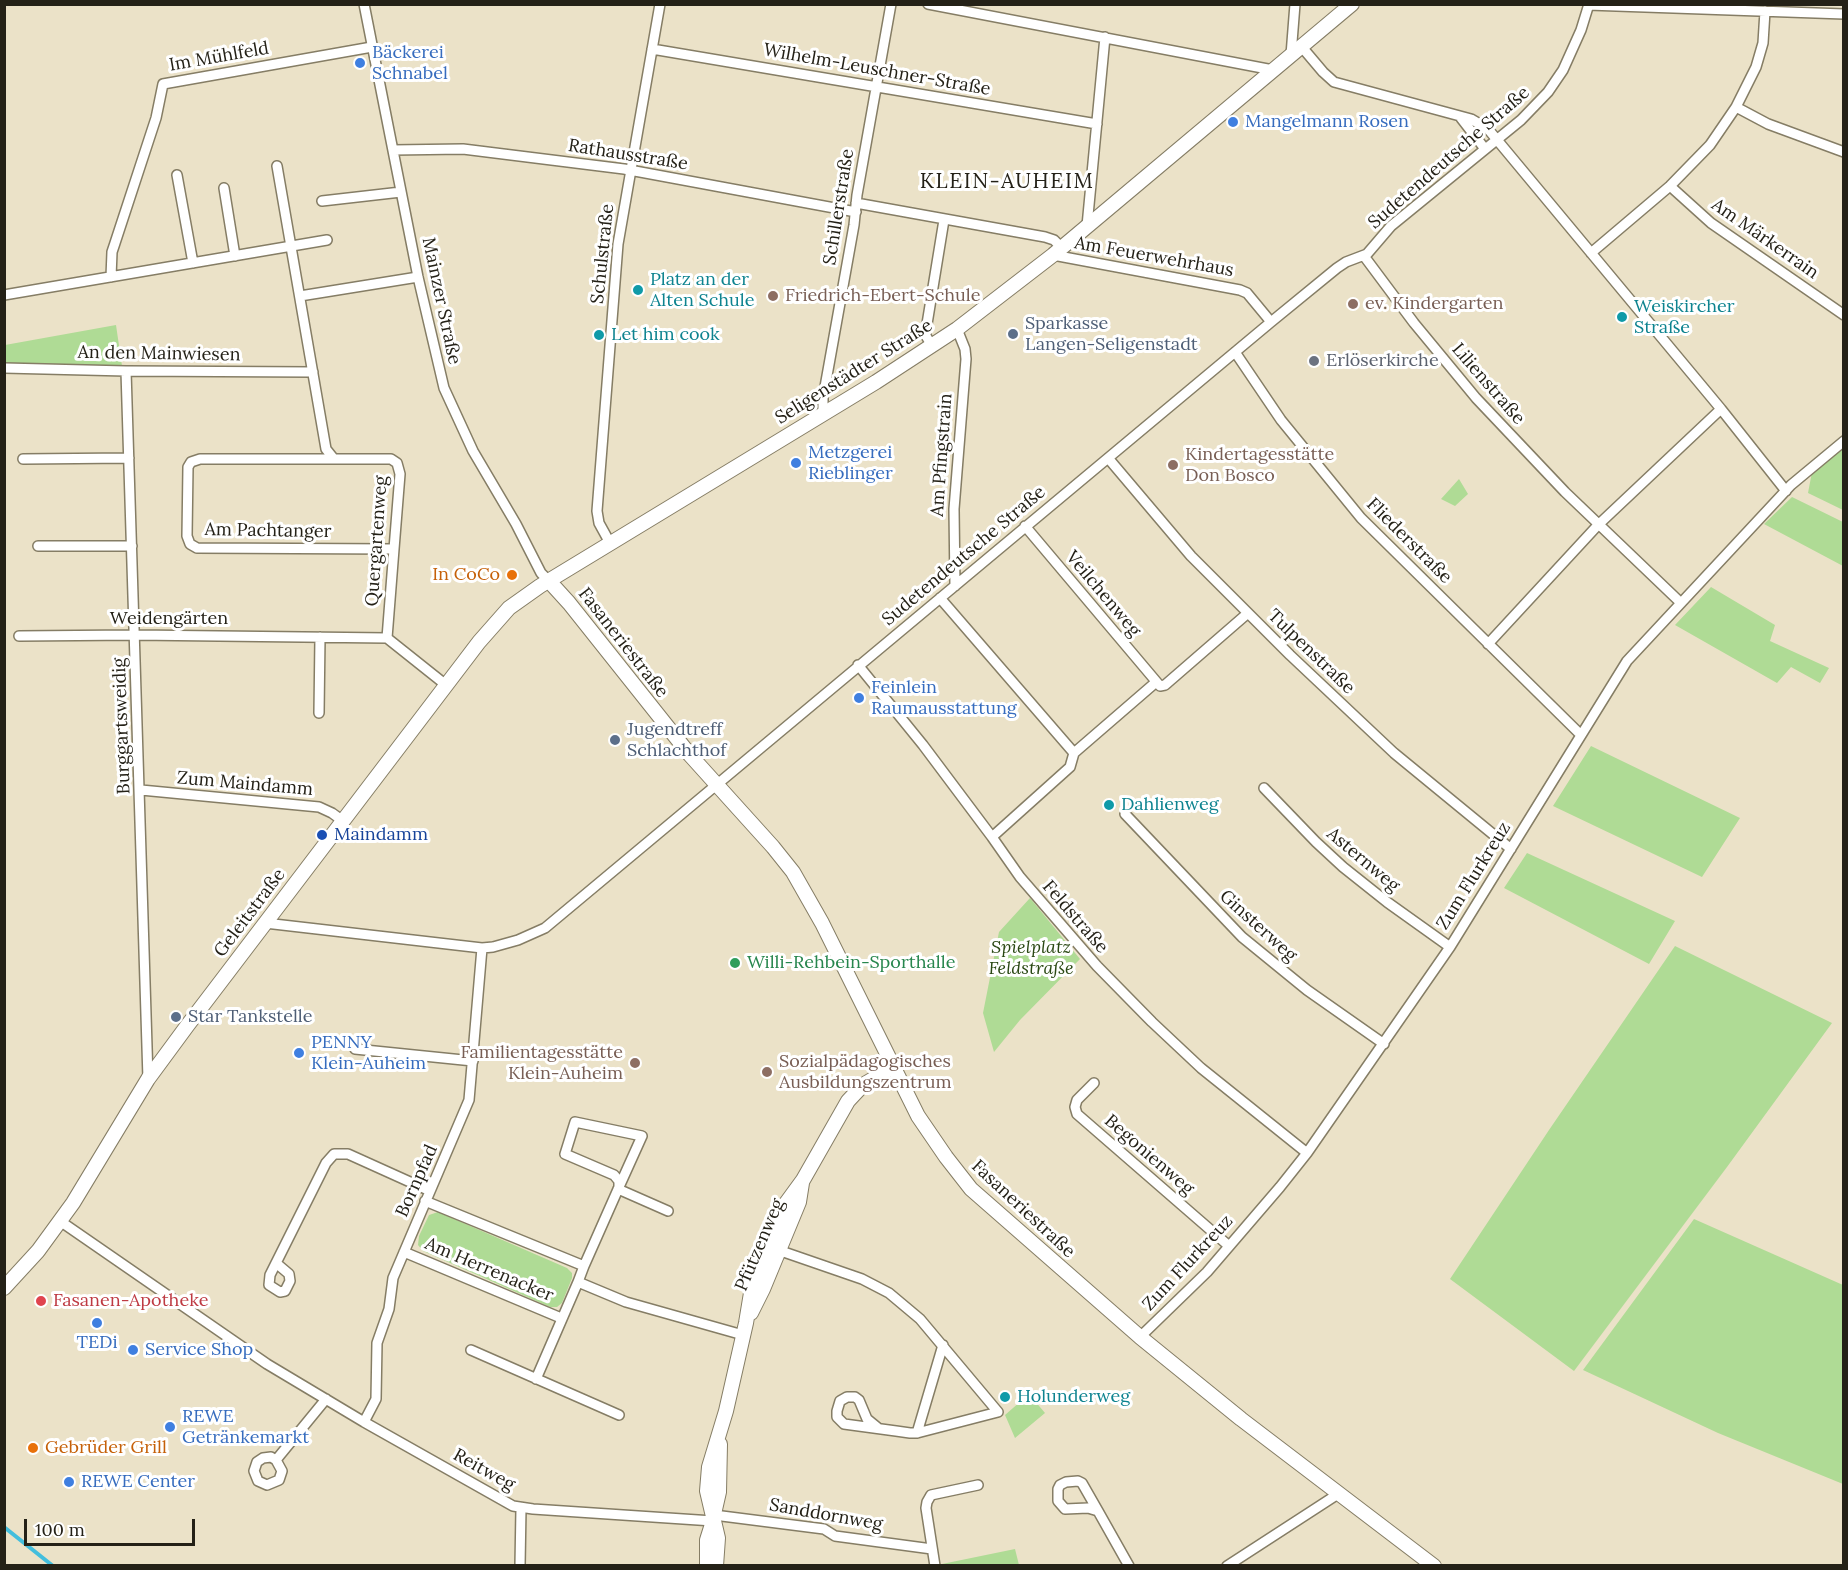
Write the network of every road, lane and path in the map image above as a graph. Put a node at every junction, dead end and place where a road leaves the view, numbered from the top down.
1 (364, 4) edge
2 (660, 4) edge
3 (891, 4) edge
4 (928, 4) edge
5 (1295, 4) edge
6 (1352, 4) edge
7 (1588, 5) edge
8 (1681, 6) edge
9 (1765, 11) junction
10 (1844, 14) edge
11 (1105, 37) junction
12 (372, 47) junction
13 (1296, 51) junction
14 (651, 54) junction
15 (1273, 70) junction
16 (876, 87) junction
17 (1736, 107) junction
18 (1461, 118) junction
19 (1097, 124) junction
20 (1497, 140) junction
21 (1485, 149) junction
22 (393, 150) junction
23 (1844, 152) edge
24 (277, 166) dead end
25 (630, 171) junction
26 (177, 175) dead end
27 (1670, 186) junction
28 (224, 188) dead end
29 (401, 192) junction
30 (322, 201) dead end
31 (856, 208) junction
32 (944, 220) junction
33 (1087, 226) junction
34 (327, 240) dead end
35 (291, 246) junction
36 (1057, 252) junction
37 (1591, 253) junction
38 (235, 256) junction
39 (1364, 256) junction
40 (193, 263) junction
41 (111, 277) junction
42 (418, 277) junction
43 (4, 295) edge
44 (300, 296) junction
45 (1844, 315) edge
46 (1271, 322) junction
47 (957, 329) junction
48 (932, 346) junction
49 (1234, 352) junction
50 (4, 368) edge
51 (126, 371) junction
52 (314, 372) junction
53 (1720, 409) junction
54 (823, 414) junction
55 (1844, 441) edge
56 (129, 458) junction
57 (1108, 458) junction
58 (23, 459) dead end
59 (334, 459) junction
60 (1786, 491) junction
61 (1599, 525) junction
62 (1025, 526) junction
63 (610, 543) junction
64 (38, 546) dead end
65 (132, 546) junction
66 (394, 549) junction
67 (549, 581) junction
68 (955, 586) junction
69 (940, 598) junction
70 (1681, 603) junction
71 (1248, 613) junction
72 (135, 634) junction
73 (19, 636) dead end
74 (320, 637) junction
75 (387, 638) junction
76 (1488, 644) junction
77 (858, 665) junction
78 (1155, 683) junction
79 (446, 685) junction
80 (319, 713) dead end
81 (1581, 735) junction
82 (1074, 753) junction
83 (718, 784) junction
84 (1264, 788) dead end
85 (141, 790) junction
86 (1125, 814) dead end
87 (343, 821) junction
88 (992, 837) junction
89 (1511, 849) junction
90 (265, 923) junction
91 (1450, 946) junction
92 (482, 948) junction
93 (1384, 1044) junction
94 (355, 1049) dead end
95 (473, 1061) junction
96 (893, 1068) junction
97 (148, 1080) junction
98 (1094, 1083) dead end
99 (1307, 1153) junction
100 (619, 1188) junction
101 (430, 1191) junction
102 (425, 1201) junction
103 (668, 1211) dead end
104 (60, 1221) junction
105 (1229, 1246) junction
106 (772, 1247) junction
107 (404, 1252) junction
108 (276, 1263) dead end
109 (584, 1266) junction
110 (578, 1282) junction
111 (4, 1288) edge
112 (561, 1318) junction
113 (745, 1329) junction
114 (1140, 1337) junction
115 (943, 1345) junction
116 (471, 1350) dead end
117 (536, 1379) junction
118 (326, 1399) junction
119 (619, 1415) dead end
120 (364, 1422) junction
121 (878, 1428) junction
122 (917, 1433) junction
123 (276, 1460) dead end
124 (978, 1485) dead end
125 (1338, 1494) junction
126 (521, 1508) junction
127 (1098, 1511) junction
128 (713, 1518) junction
129 (932, 1549) junction
130 (520, 1566) edge
131 (707, 1566) edge
132 (717, 1566) edge
133 (935, 1566) edge
134 (1129, 1566) edge
135 (1227, 1566) edge
136 (1434, 1566) edge

1 - 12 street, Mainzer Straße
2 - 14 street, Schulstraße
3 - 16 street, Schillerstraße
4 - 11 street
5 - 13 street
6 - 13 street, Seligenstädter Straße
7 - 8 street
7 - 20 street, Sudetendeutsche Straße
8 - 9 street
9 - 10 street
9 - 17 street
11 - 15 street
11 - 19 street
12 - 22 street, Mainzer Straße
12 - 41 street, Im Mühlfeld
13 - 15 street, Seligenstädter Straße
13 - 18 street
14 - 16 street, Wilhelm-Leuschner-Straße
14 - 25 street, Schulstraße
15 - 33 street, Seligenstädter Straße
16 - 19 street, Wilhelm-Leuschner-Straße
16 - 31 street, Schillerstraße
17 - 23 street
17 - 27 street
18 - 20 street
18 - 21 street
19 - 33 street
20 - 21 street, Sudetendeutsche Straße
20 - 37 street
21 - 39 street, Sudetendeutsche Straße
22 - 25 street, Rathausstraße
22 - 29 street, Mainzer Straße
24 - 35 street
25 - 31 street, Rathausstraße
25 - 63 street, Schulstraße
26 - 40 street
27 - 37 street
27 - 45 street, Am Märkerrain
28 - 38 street
29 - 30 street
29 - 42 street, Mainzer Straße
31 - 32 street, Rathausstraße
31 - 54 street, Schillerstraße
32 - 36 street, Rathausstraße
32 - 48 street
33 - 36 street, Seligenstädter Straße
34 - 35 street
35 - 38 street
35 - 44 street
36 - 46 street, Am Feuerwehrhaus
36 - 47 street, Seligenstädter Straße
37 - 53 street
38 - 40 street
39 - 46 street, Sudetendeutsche Straße
39 - 61 street, Lilienstraße
40 - 41 street
41 - 43 street
42 - 44 street
42 - 67 street, Mainzer Straße
44 - 52 street
46 - 49 street, Sudetendeutsche Straße
47 - 48 street, Seligenstädter Straße
47 - 68 street, Am Pfingstrain
48 - 54 street, Seligenstädter Straße
49 - 57 street, Sudetendeutsche Straße
49 - 76 street, Fliederstraße
50 - 51 street, An den Mainwiesen
51 - 52 street, An den Mainwiesen
51 - 56 street, Burggartsweidig
52 - 59 street
53 - 60 street
53 - 61 street
54 - 63 street, Seligenstädter Straße
55 - 60 street, Zum Flurkreuz
56 - 58 street
56 - 65 street, Burggartsweidig
57 - 62 street, Sudetendeutsche Straße
57 - 71 street, Tulpenstraße
59 - 66 street, Quergartenweg
59 - 66 street, Am Pachtanger
60 - 70 street, Zum Flurkreuz
61 - 70 street, Lilienstraße
61 - 76 street
62 - 68 street, Sudetendeutsche Straße
62 - 78 street, Veilchenweg
63 - 67 street, Seligenstädter Straße
64 - 65 street
65 - 72 street, Burggartsweidig
66 - 75 street, Quergartenweg
67 - 79 street, Geleitstraße
67 - 83 street, Fasaneriestraße
68 - 69 street, Sudetendeutsche Straße
69 - 77 street, Sudetendeutsche Straße
69 - 82 street
70 - 81 street, Zum Flurkreuz
71 - 78 street
71 - 89 street, Tulpenstraße
72 - 73 street, Weidengärten
72 - 74 street, Weidengärten
72 - 85 street, Burggartsweidig
74 - 75 street, Weidengärten
74 - 80 street
75 - 79 street
76 - 81 street, Fliederstraße
77 - 83 street, Sudetendeutsche Straße
77 - 88 street, Feldstraße
78 - 82 street
79 - 87 street, Geleitstraße
81 - 89 street, Zum Flurkreuz
82 - 88 street
83 - 92 street, Sudetendeutsche Straße
83 - 96 street, Fasaneriestraße
84 - 91 street, Asternweg
85 - 87 street, Zum Maindamm
85 - 97 street, Burggartsweidig
86 - 93 street, Ginsterweg
87 - 90 street, Geleitstraße
88 - 99 street, Feldstraße
89 - 91 street, Zum Flurkreuz
90 - 92 street, Sudetendeutsche Straße
90 - 97 street, Geleitstraße
91 - 93 street, Zum Flurkreuz
92 - 95 street, Bornpfad
93 - 99 street, Zum Flurkreuz
94 - 95 street
95 - 101 street, Bornpfad
96 - 106 street, Pfützenweg
96 - 114 street, Fasaneriestraße
97 - 104 street, Geleitstraße
98 - 105 street, Begonienweg
99 - 105 street, Zum Flurkreuz
100 - 100 street
100 - 103 street
100 - 109 street
101 - 102 street, Bornpfad
101 - 108 street
102 - 107 street, Bornpfad
102 - 109 street
104 - 111 street, Geleitstraße
104 - 118 street, Reitweg
105 - 114 street, Zum Flurkreuz
106 - 113 street, Pfützenweg
106 - 115 street
107 - 112 street, Am Herrenacker
107 - 120 street, Bornpfad
109 - 110 street
110 - 112 street
110 - 113 street
112 - 117 street
113 - 128 street, Pfützenweg
114 - 125 street, Fasaneriestraße
115 - 122 street
115 - 122 street
116 - 117 street
117 - 119 street
118 - 120 street, Reitweg
118 - 123 street
120 - 126 street, Reitweg
121 - 121 street
121 - 122 street
124 - 129 street
125 - 135 street
125 - 136 street, Fasaneriestraße
126 - 128 street, Reitweg
126 - 130 street
127 - 127 street
127 - 134 street
128 - 129 street, Sanddornweg
128 - 131 street, Pfützenweg
128 - 132 street, Pfützenweg
129 - 133 street

